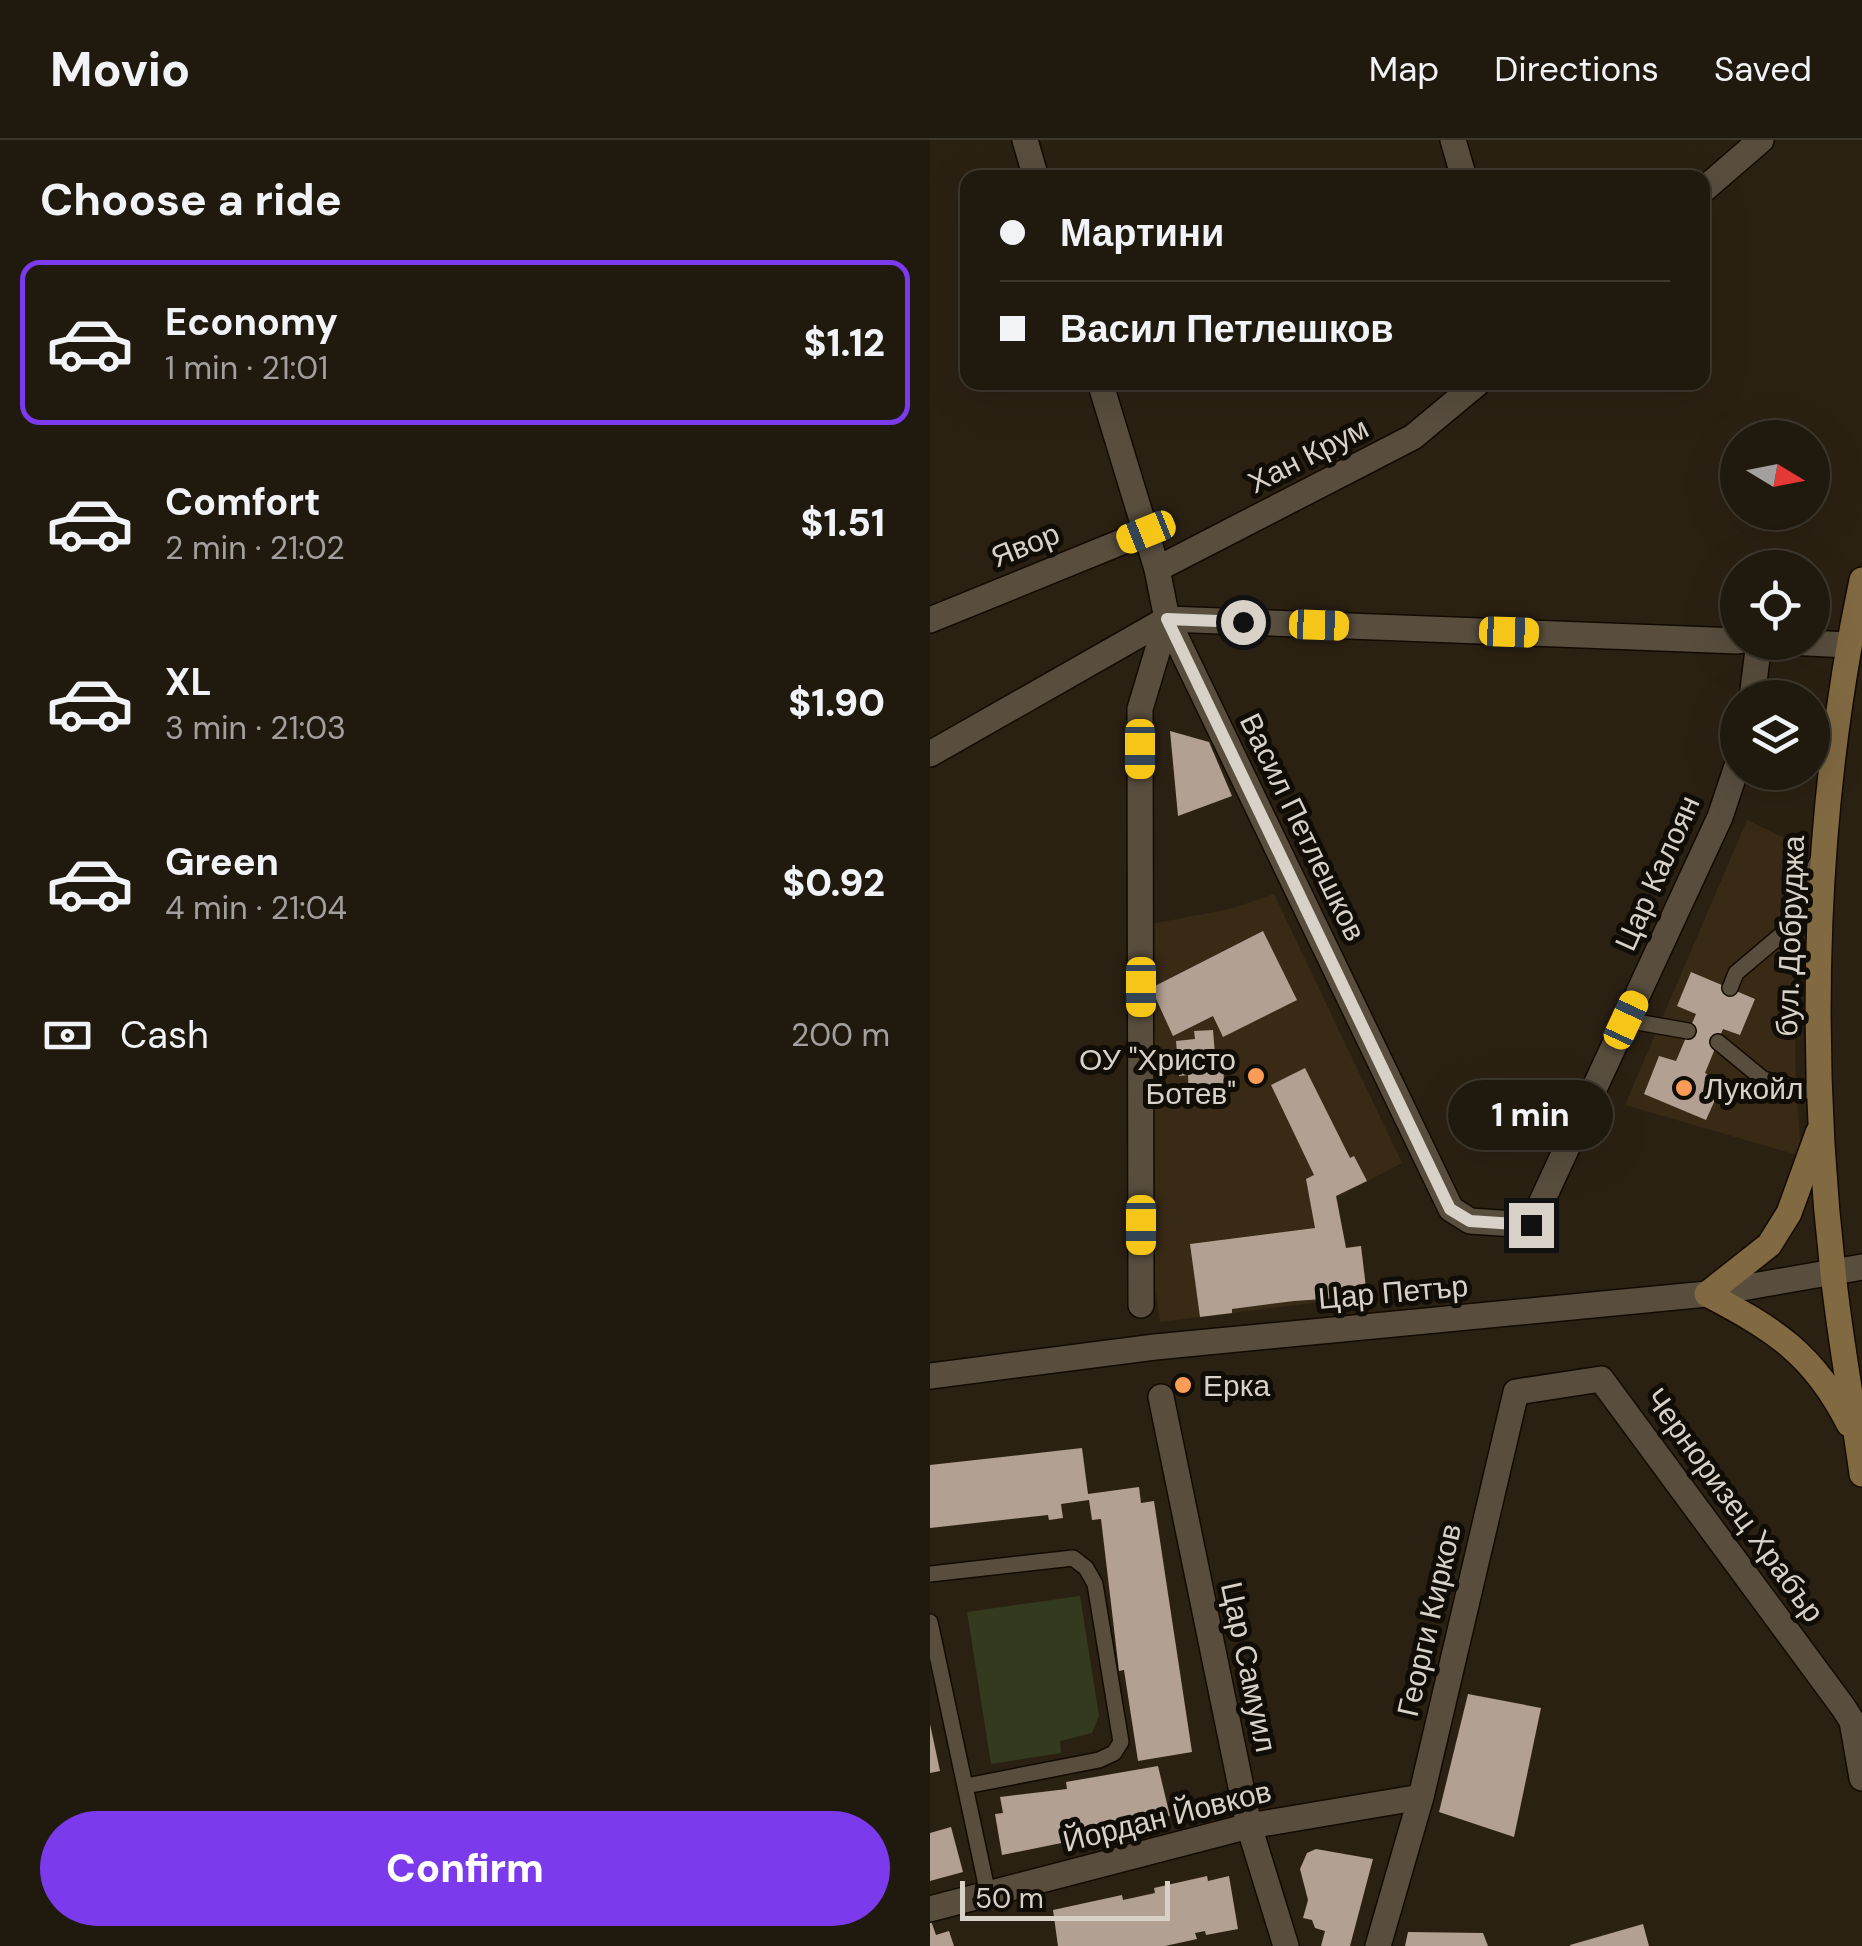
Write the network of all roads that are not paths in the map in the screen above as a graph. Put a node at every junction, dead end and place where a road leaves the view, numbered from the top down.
1 (1024, 140) edge
2 (1453, 140) edge
3 (1761, 140) edge
4 (1033, 170) edge
5 (1462, 170) edge
6 (1710, 184) edge
7 (1102, 390) edge
8 (1469, 390) edge
9 (1146, 532) junction
10 (1156, 569) junction
11 (1862, 580) edge
12 (1167, 619) junction
13 (930, 620) edge
14 (1720, 639) edge
15 (1830, 644) edge
16 (1848, 645) junction
17 (930, 754) edge
18 (1729, 790) edge
19 (1824, 848) junction
20 (1730, 988) dead end
21 (1626, 1020) junction
22 (1688, 1032) dead end
23 (1718, 1042) dead end
24 (1820, 1094) junction
25 (1821, 1124) junction
26 (1531, 1225) joint
27 (1862, 1267) edge
28 (1833, 1272) junction
29 (1707, 1294) junction
30 (1141, 1305) dead end
31 (930, 1376) edge
32 (1601, 1379) joint
33 (1161, 1398) dead end
34 (1857, 1439) junction
35 (1862, 1474) edge
36 (930, 1574) edge
37 (930, 1622) edge
38 (1862, 1778) edge
39 (966, 1786) junction
40 (1421, 1798) junction
41 (1248, 1826) junction
42 (988, 1894) junction
43 (930, 1908) edge
44 (1286, 1946) edge
45 (1378, 1946) edge

1 - 4 street
2 - 5 street
3 - 6 street
7 - 9 street, Васил Петлешков
8 - 10 street, Хан Крум
9 - 10 street, Васил Петлешков
9 - 13 street, Явор
10 - 12 street, Васил Петлешков
11 - 16 main road, бул. Добруджа
12 - 14 street
12 - 17 street
12 - 26 street, Васил Петлешков
12 - 30 street
15 - 16 street
16 - 19 main road, бул. Добруджа
18 - 21 street, Цар Калоян
19 - 20 lane
19 - 24 main road, бул. Добруджа
21 - 22 lane
21 - 26 street, Цар Калоян
23 - 24 lane
24 - 25 main road, бул. Добруджа
25 - 28 main road, бул. Добруджа
25 - 29 main road
27 - 28 street, Цар Петър
28 - 29 street, Цар Петър
28 - 34 main road, бул. Добруджа
29 - 31 street, Цар Петър
29 - 34 main road
32 - 38 street, Черноризец Храбър
32 - 40 street, Георги Кирков
33 - 41 street, Цар Самуил
34 - 35 main road, бул. Добруджа
36 - 39 lane
37 - 39 lane
39 - 42 lane
40 - 41 street, Йордан Йовков
40 - 45 street, Георги Кирков
41 - 42 street, Йордан Йовков
41 - 44 street, Цар Самуил
42 - 43 street, Йордан Йовков

